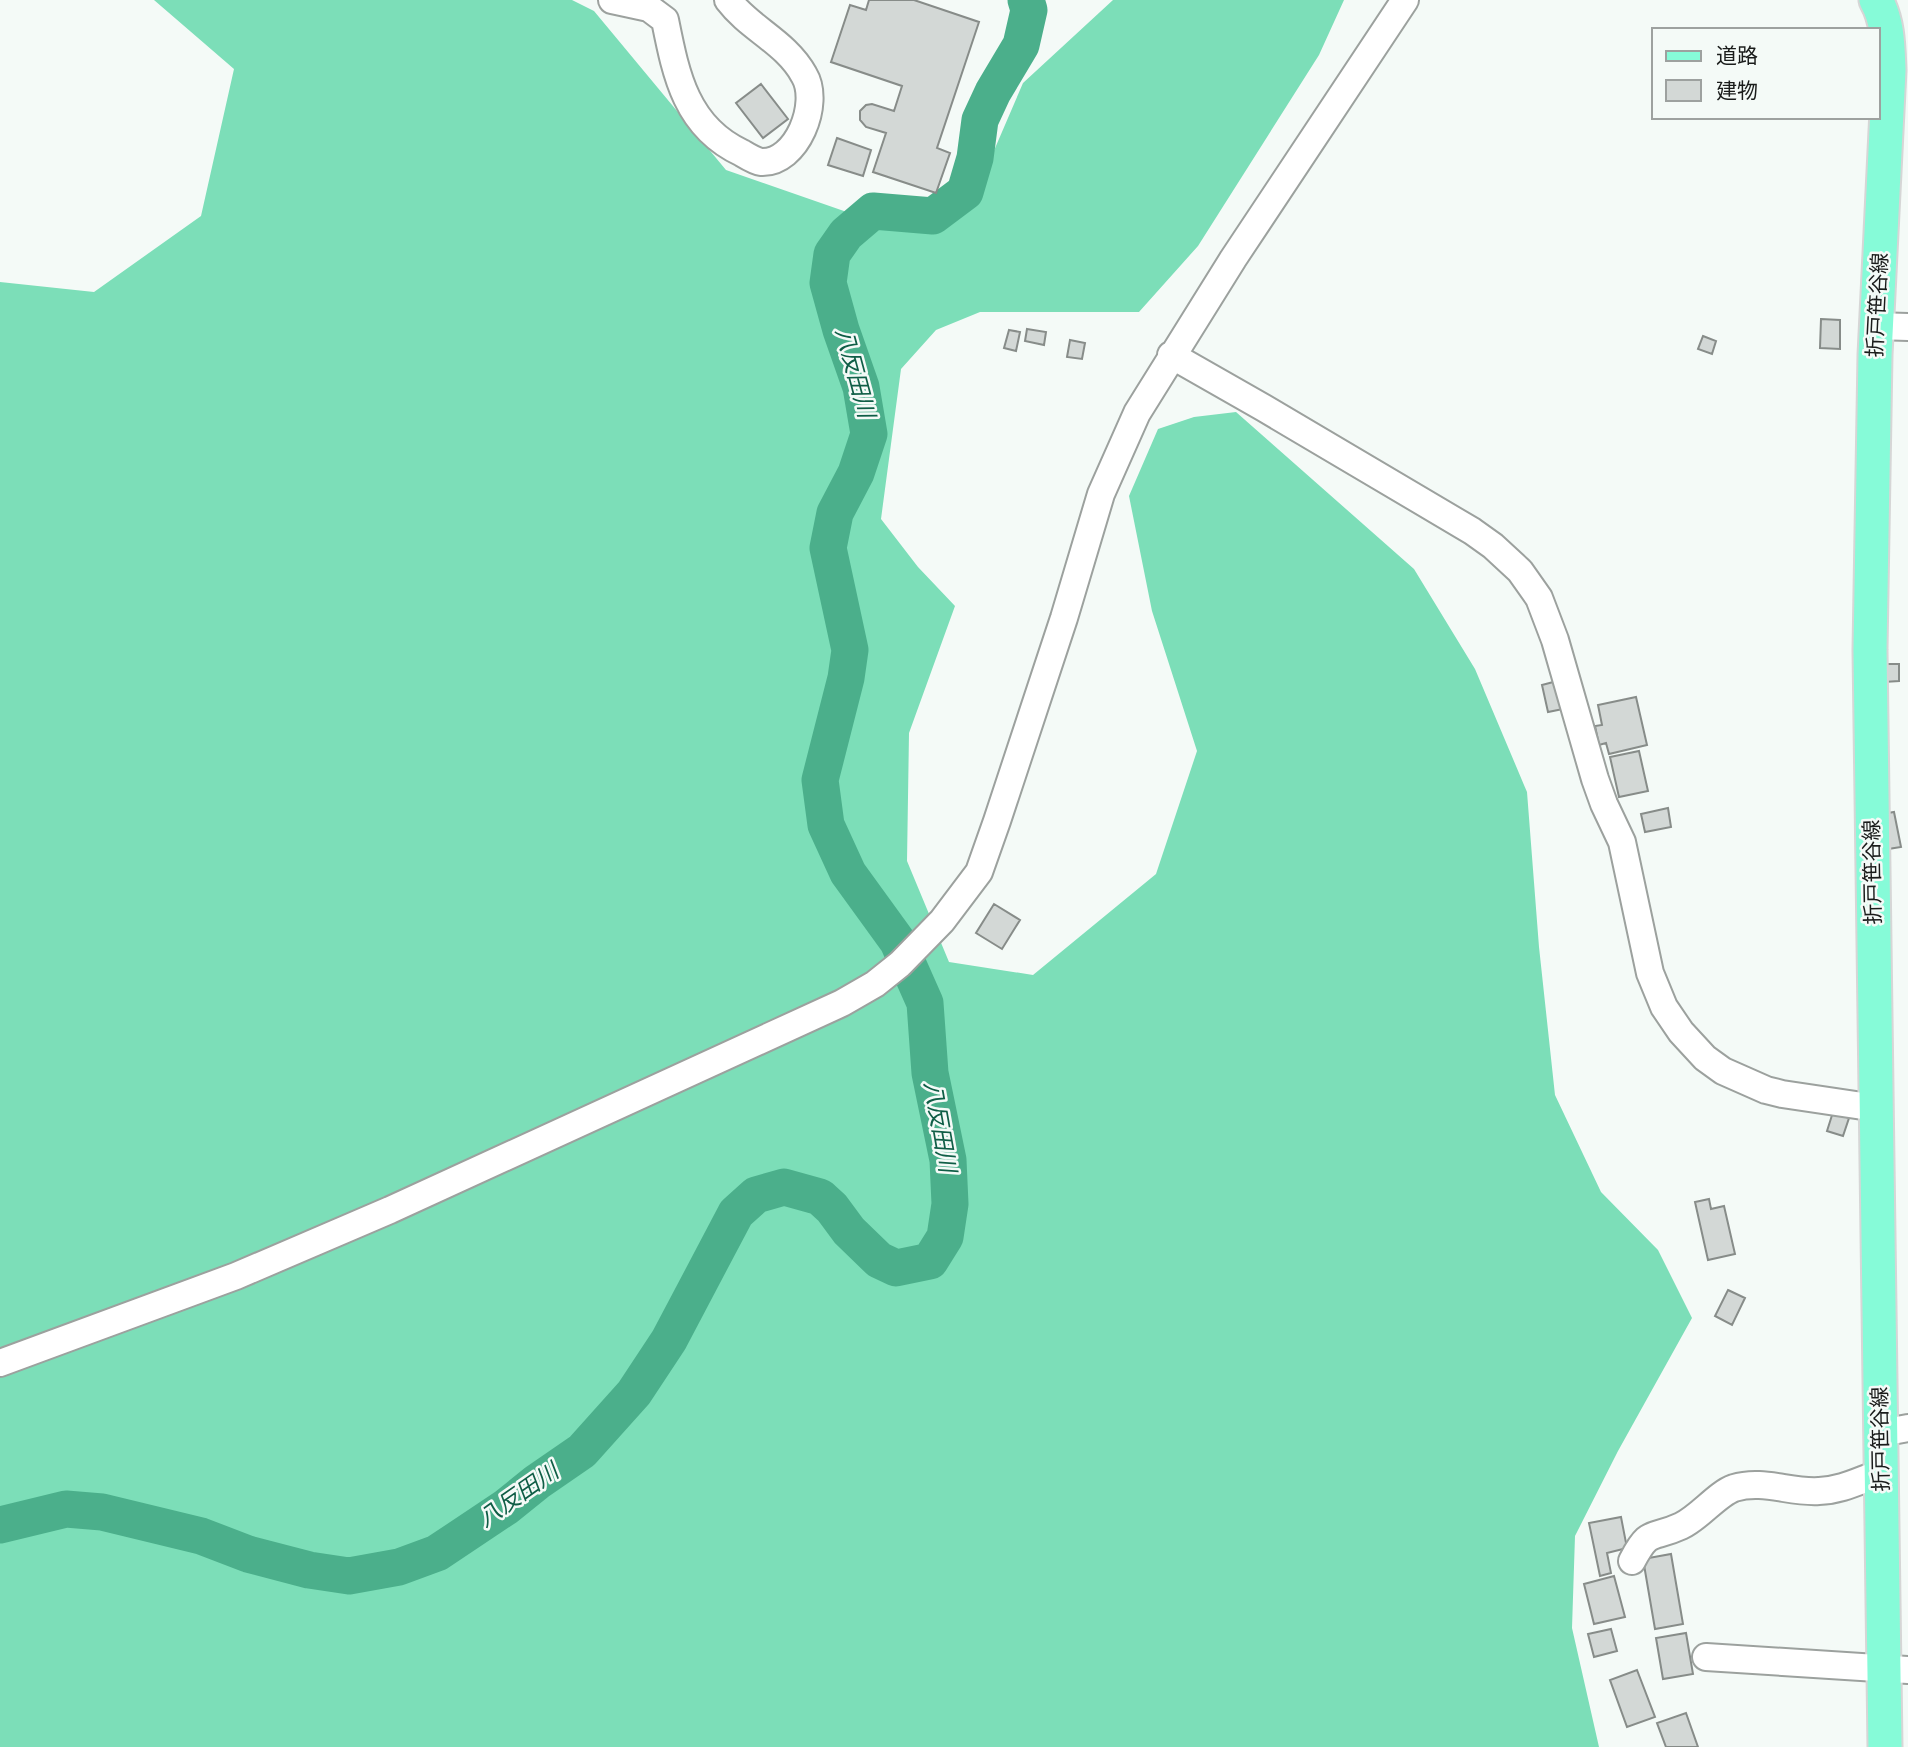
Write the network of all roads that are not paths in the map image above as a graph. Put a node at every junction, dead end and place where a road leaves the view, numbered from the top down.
1 (612, 0) edge
2 (728, 0) edge
3 (1405, 0) edge
4 (1876, 0) edge
5 (1892, 327) edge
6 (1171, 355) junction
7 (1876, 1108) junction
8 (0, 1363) edge
9 (1894, 1430) edge
10 (1881, 1473) junction
11 (1632, 1562) dead end
12 (1706, 1657) dead end
13 (1896, 1670) edge
14 (1885, 1747) edge

1 - 2 street
3 - 6 street
4 - 5 main road, 折戸笹谷線
5 - 7 main road, 折戸笹谷線
6 - 7 street
6 - 8 street
7 - 9 main road, 折戸笹谷線
9 - 10 main road, 折戸笹谷線
10 - 11 street
10 - 13 main road, 折戸笹谷線
12 - 13 street
13 - 14 main road, 折戸笹谷線

